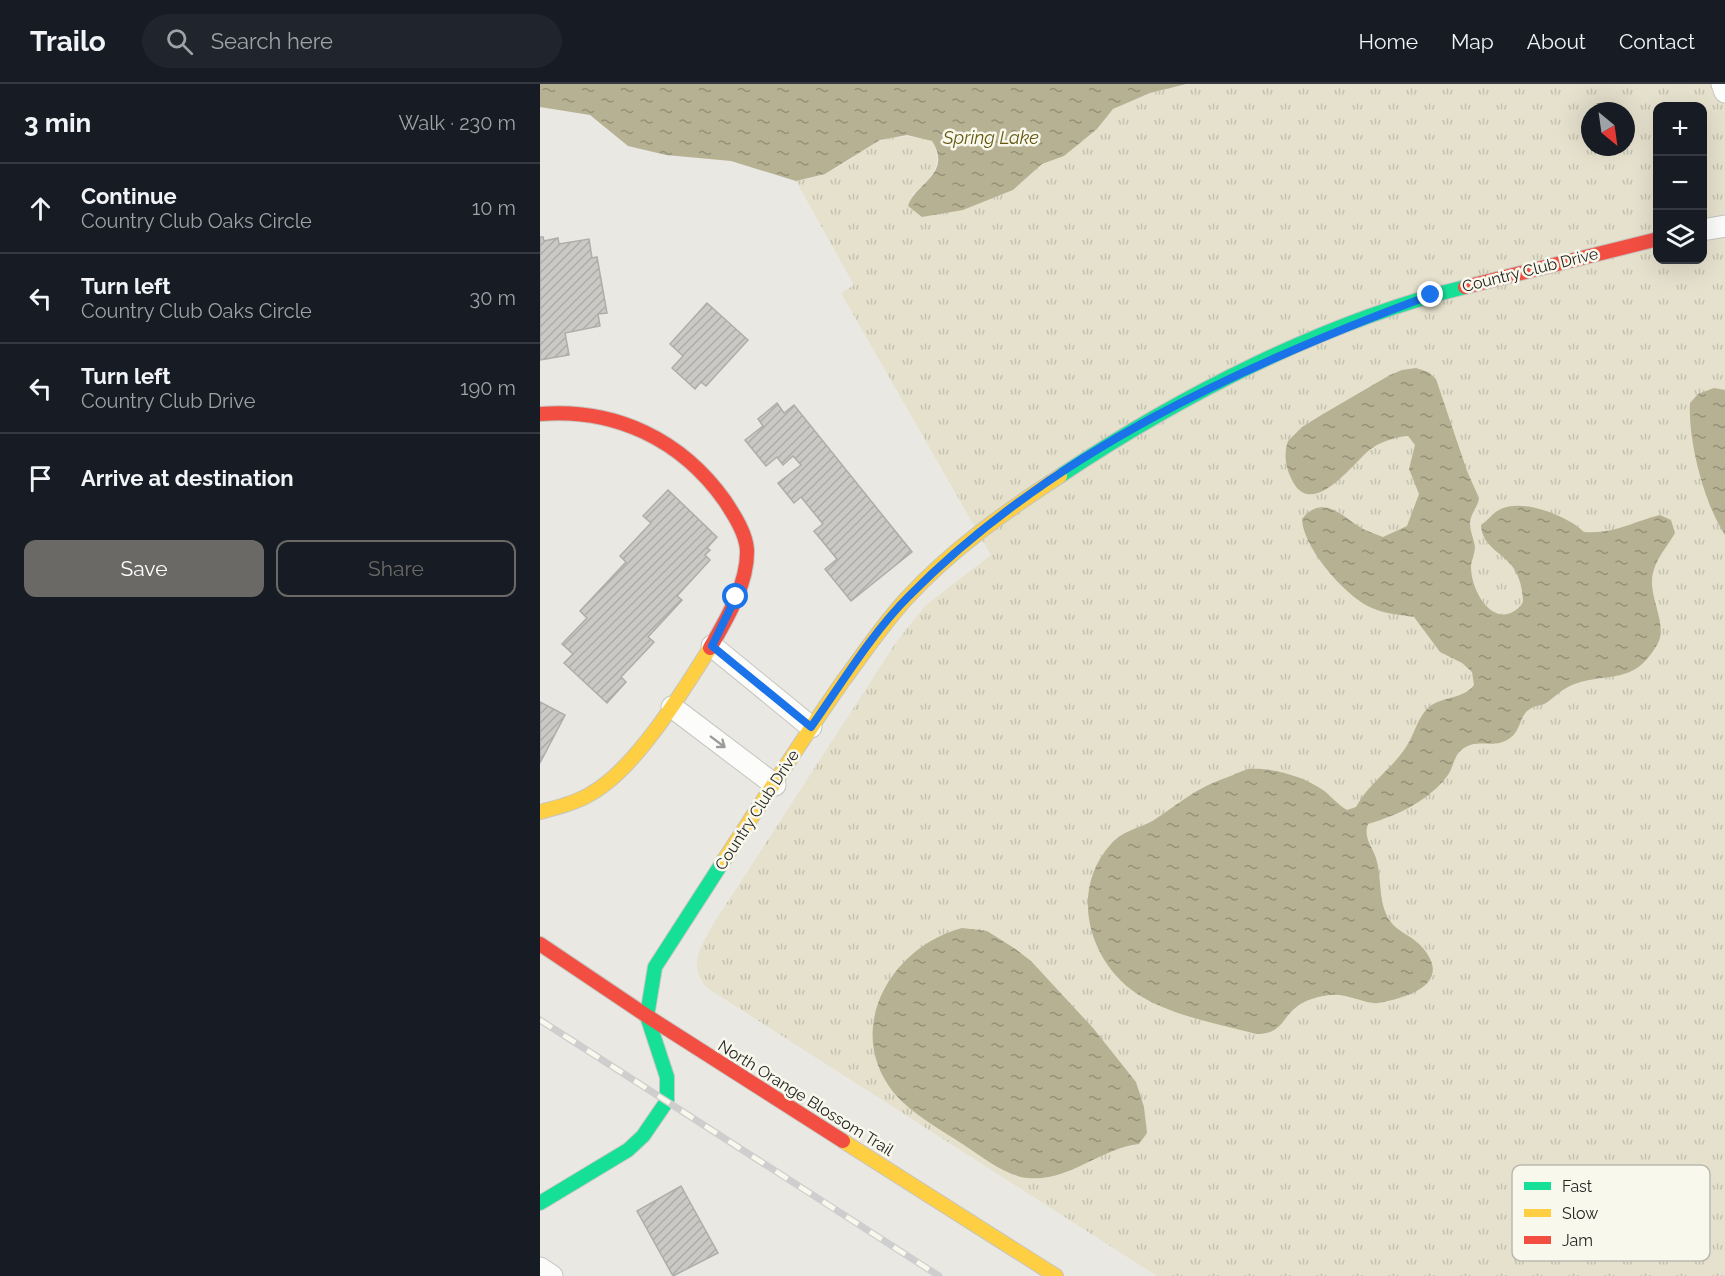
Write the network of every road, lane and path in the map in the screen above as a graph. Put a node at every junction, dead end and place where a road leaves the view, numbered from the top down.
1 (1722, 84) edge
2 (1725, 92) edge
3 (1725, 226) edge
4 (1707, 229) edge
5 (1653, 240) edge
6 (540, 414) edge
7 (712, 646) junction
8 (672, 707) junction
9 (811, 727) junction
10 (775, 785) junction
11 (540, 812) edge
12 (540, 944) edge
13 (647, 1016) junction
14 (540, 1203) edge
15 (540, 1268) edge
16 (552, 1276) edge
17 (1056, 1276) edge

1 - 2 street
3 - 4 street
5 - 9 street, Country Club Drive
6 - 7 street
7 - 8 street
7 - 9 street
8 -> 10 street
8 - 11 street
9 - 10 street, Country Club Drive
10 - 13 street, Country Club Drive
12 - 13 street, North Orange Blossom Trail
13 - 14 street, Country Club Drive
13 - 17 street, North Orange Blossom Trail
15 - 16 street

